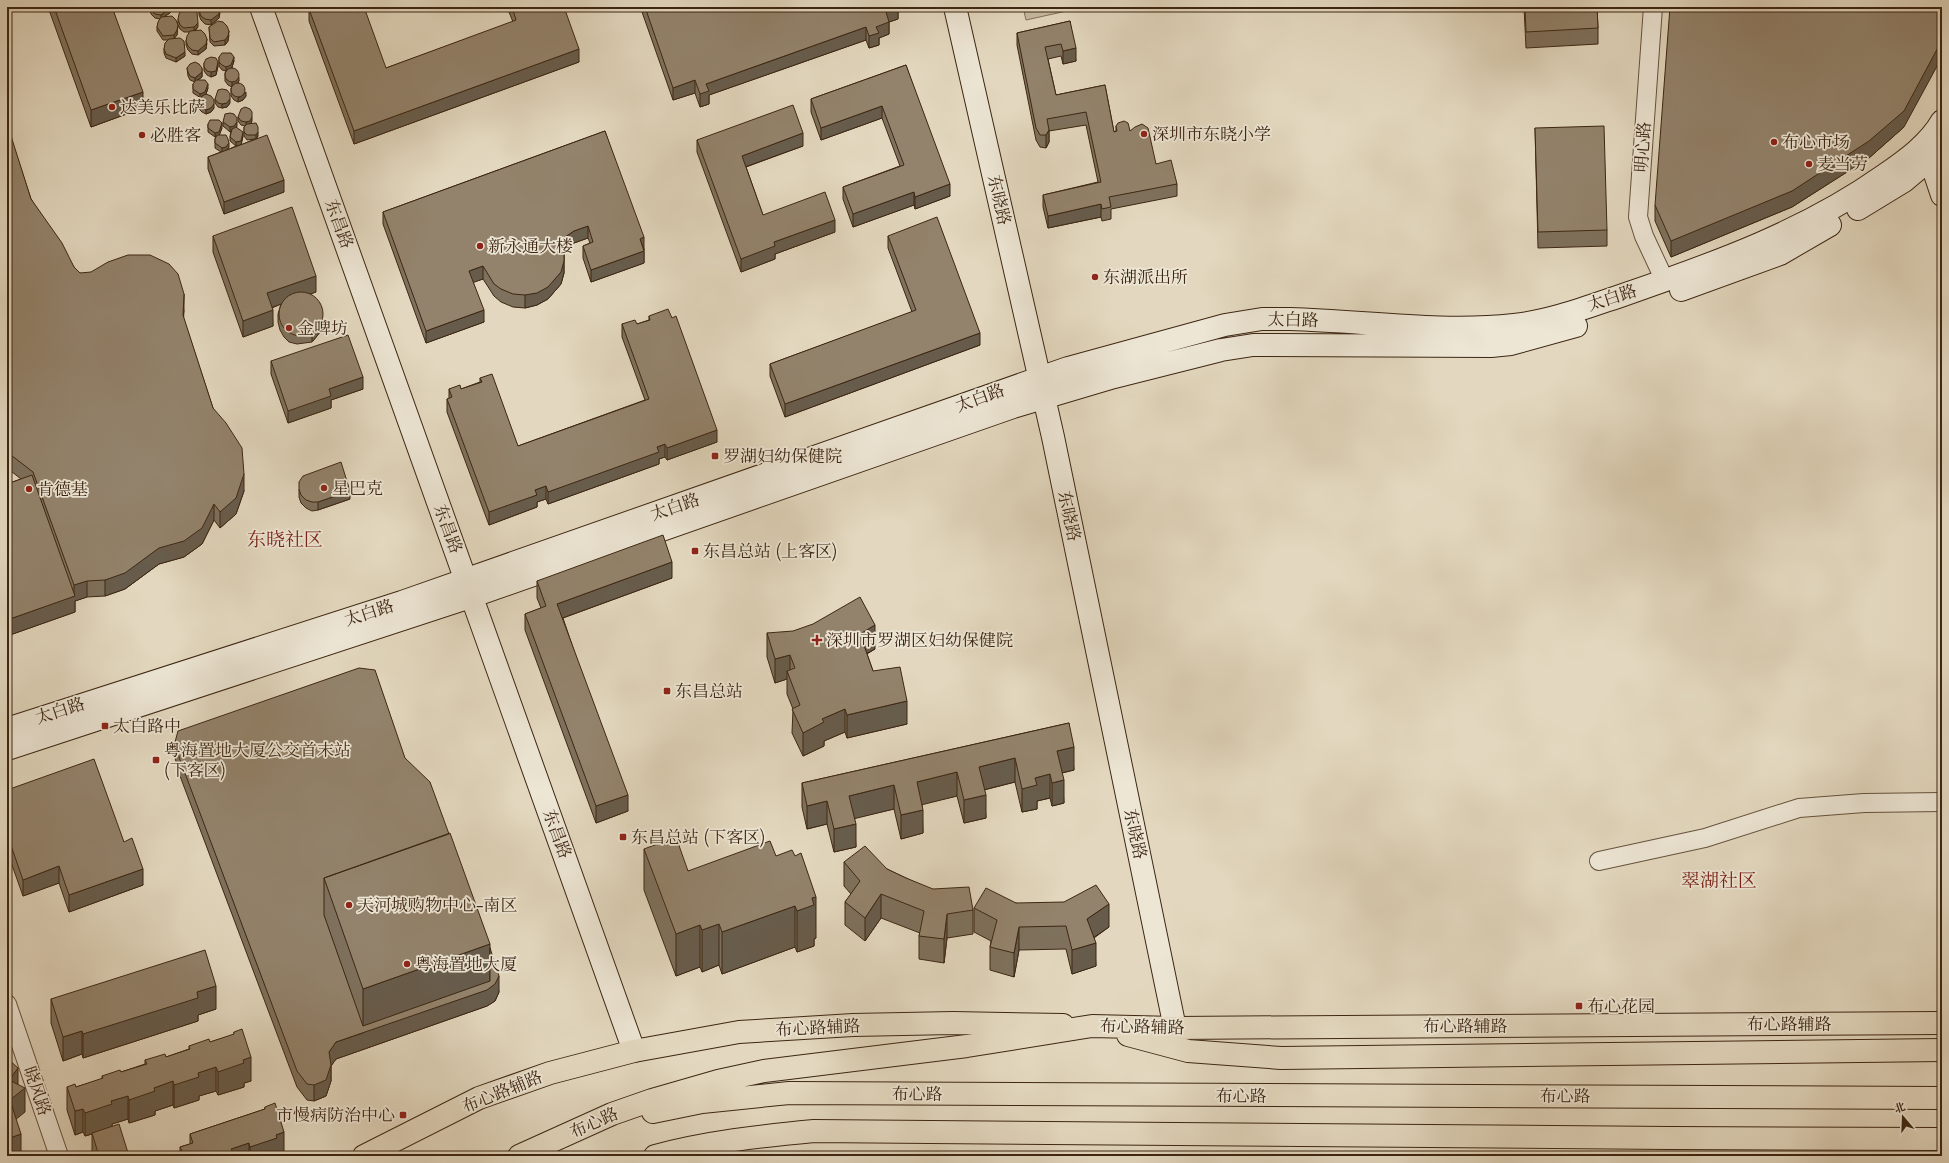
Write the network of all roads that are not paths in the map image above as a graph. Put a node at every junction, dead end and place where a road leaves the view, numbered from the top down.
1 (261, 7) edge
2 (955, 7) edge
3 (1653, 7) edge
4 (1942, 121) edge
5 (1931, 152) edge
6 (1942, 196) edge
7 (1665, 281) junction
8 (1041, 387) junction
9 (469, 587) junction
10 (7, 729) edge
11 (7, 749) edge
12 (1942, 802) edge
13 (1599, 861) dead end
14 (7, 1004) edge
15 (1942, 1023) edge
16 (1092, 1026) junction
17 (1175, 1028) junction
18 (1942, 1050) edge
19 (634, 1051) junction
20 (1942, 1098) edge
21 (1942, 1139) edge
22 (546, 1145) junction
23 (59, 1156) edge
24 (364, 1156) edge
25 (520, 1156) edge
26 (655, 1156) edge

1 - 9 main road, 东昌路
2 - 8 main road, 东晓路
3 - 7 street, 明心路
4 - 5 main road, 太白路
5 - 6 main road
5 - 7 main road, 太白路
5 - 8 main road, 太白路
7 - 8 main road, 太白路
8 - 9 main road, 太白路
8 - 17 main road, 东晓路
9 - 10 main road, 太白路
9 - 11 main road, 太白路
9 - 19 main road, 东昌路
12 - 13 street
14 - 23 street, 晓风路
15 - 17 main road, 布心路辅路
16 - 17 main road, 布心路辅路
16 - 18 main road
16 - 19 main road, 布心路辅路
16 - 22 main road, 布心路
19 - 24 main road, 布心路辅路
20 - 22 main road, 布心路
21 - 26 main road
22 - 25 main road, 布心路

